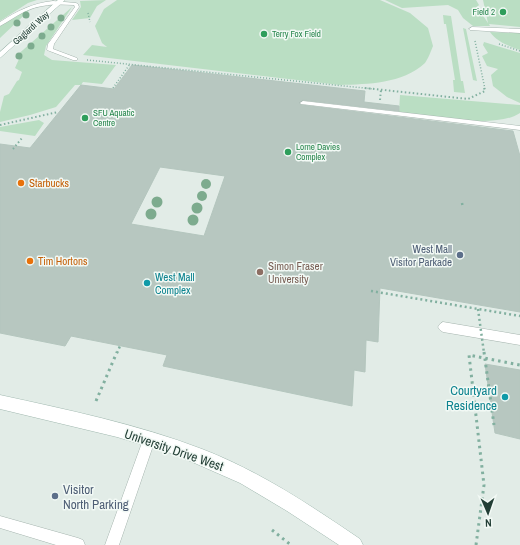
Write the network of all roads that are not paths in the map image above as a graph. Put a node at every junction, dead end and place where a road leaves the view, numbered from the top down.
1 (61, 0) edge
2 (0, 24) edge
3 (472, 29) road end
4 (520, 31) edge
5 (0, 56) edge
6 (75, 59) road end
7 (303, 103) dead end
8 (520, 128) edge
9 (443, 327) dead end
10 (520, 340) edge
11 (0, 402) edge
12 (148, 440) junction
13 (0, 522) edge
14 (78, 545) edge
15 (112, 545) edge
16 (354, 545) edge

1 - 2 lane
1 - 5 street, Gaglardi Way
1 - 6 lane
3 - 4 lane
7 - 8 lane
9 - 10 lane
11 - 12 street, University Drive West
12 - 15 lane
12 - 16 street, University Drive West
13 - 14 lane

